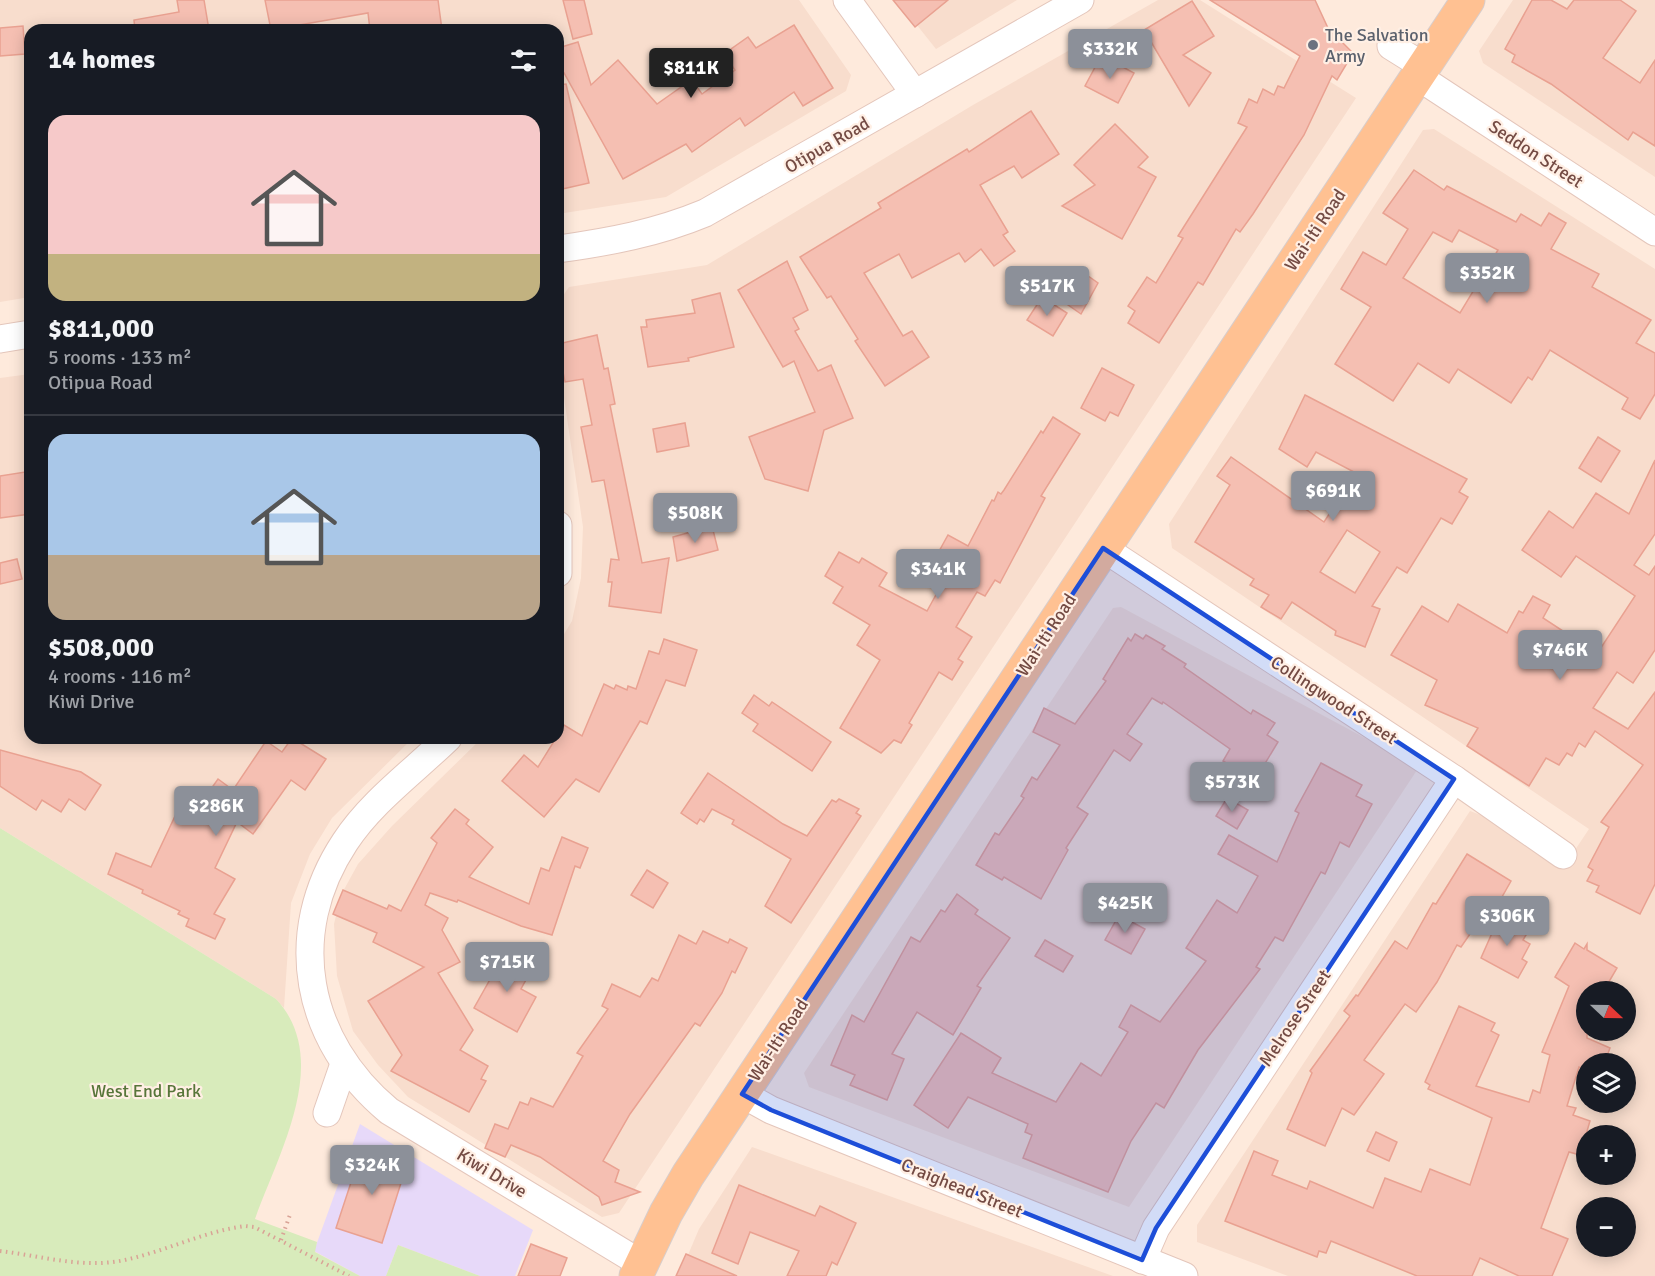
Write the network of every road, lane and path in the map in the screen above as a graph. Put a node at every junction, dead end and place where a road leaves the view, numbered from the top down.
1 (847, 0) edge
2 (1080, 0) edge
3 (1468, 0) edge
4 (1391, 46) dead end
5 (1420, 71) junction
6 (915, 94) junction
7 (1655, 232) edge
8 (564, 248) edge
9 (24, 335) edge
10 (0, 339) edge
11 (1103, 548) junction
12 (442, 744) edge
13 (1454, 779) junction
14 (1563, 855) dead end
15 (344, 1064) junction
16 (742, 1094) junction
17 (327, 1113) dead end
18 (291, 1212) dead end
19 (280, 1240) junction
20 (0, 1251) edge
21 (1142, 1260) junction
22 (638, 1270) edge
23 (349, 1276) edge
24 (1184, 1276) edge

1 - 6 street
2 - 6 street, Otipua Road
3 - 5 main road, Wai-Iti Road
4 - 5 street, Seddon Street
5 - 7 street, Seddon Street
5 - 11 main road, Wai-Iti Road
6 - 8 street, Otipua Road
9 - 10 street
11 - 13 street, Collingwood Street
11 - 16 main road, Wai-Iti Road
12 - 15 street, Kiwi Drive
13 - 14 street, Collingwood Street
13 - 21 street, Melrose Street
15 - 17 street
15 - 22 street, Kiwi Drive
16 - 21 street, Craighead Street
16 - 22 main road, Wai-Iti Road
18 - 19 path
19 - 20 path
19 - 23 path
21 - 24 street, Craighead Street

